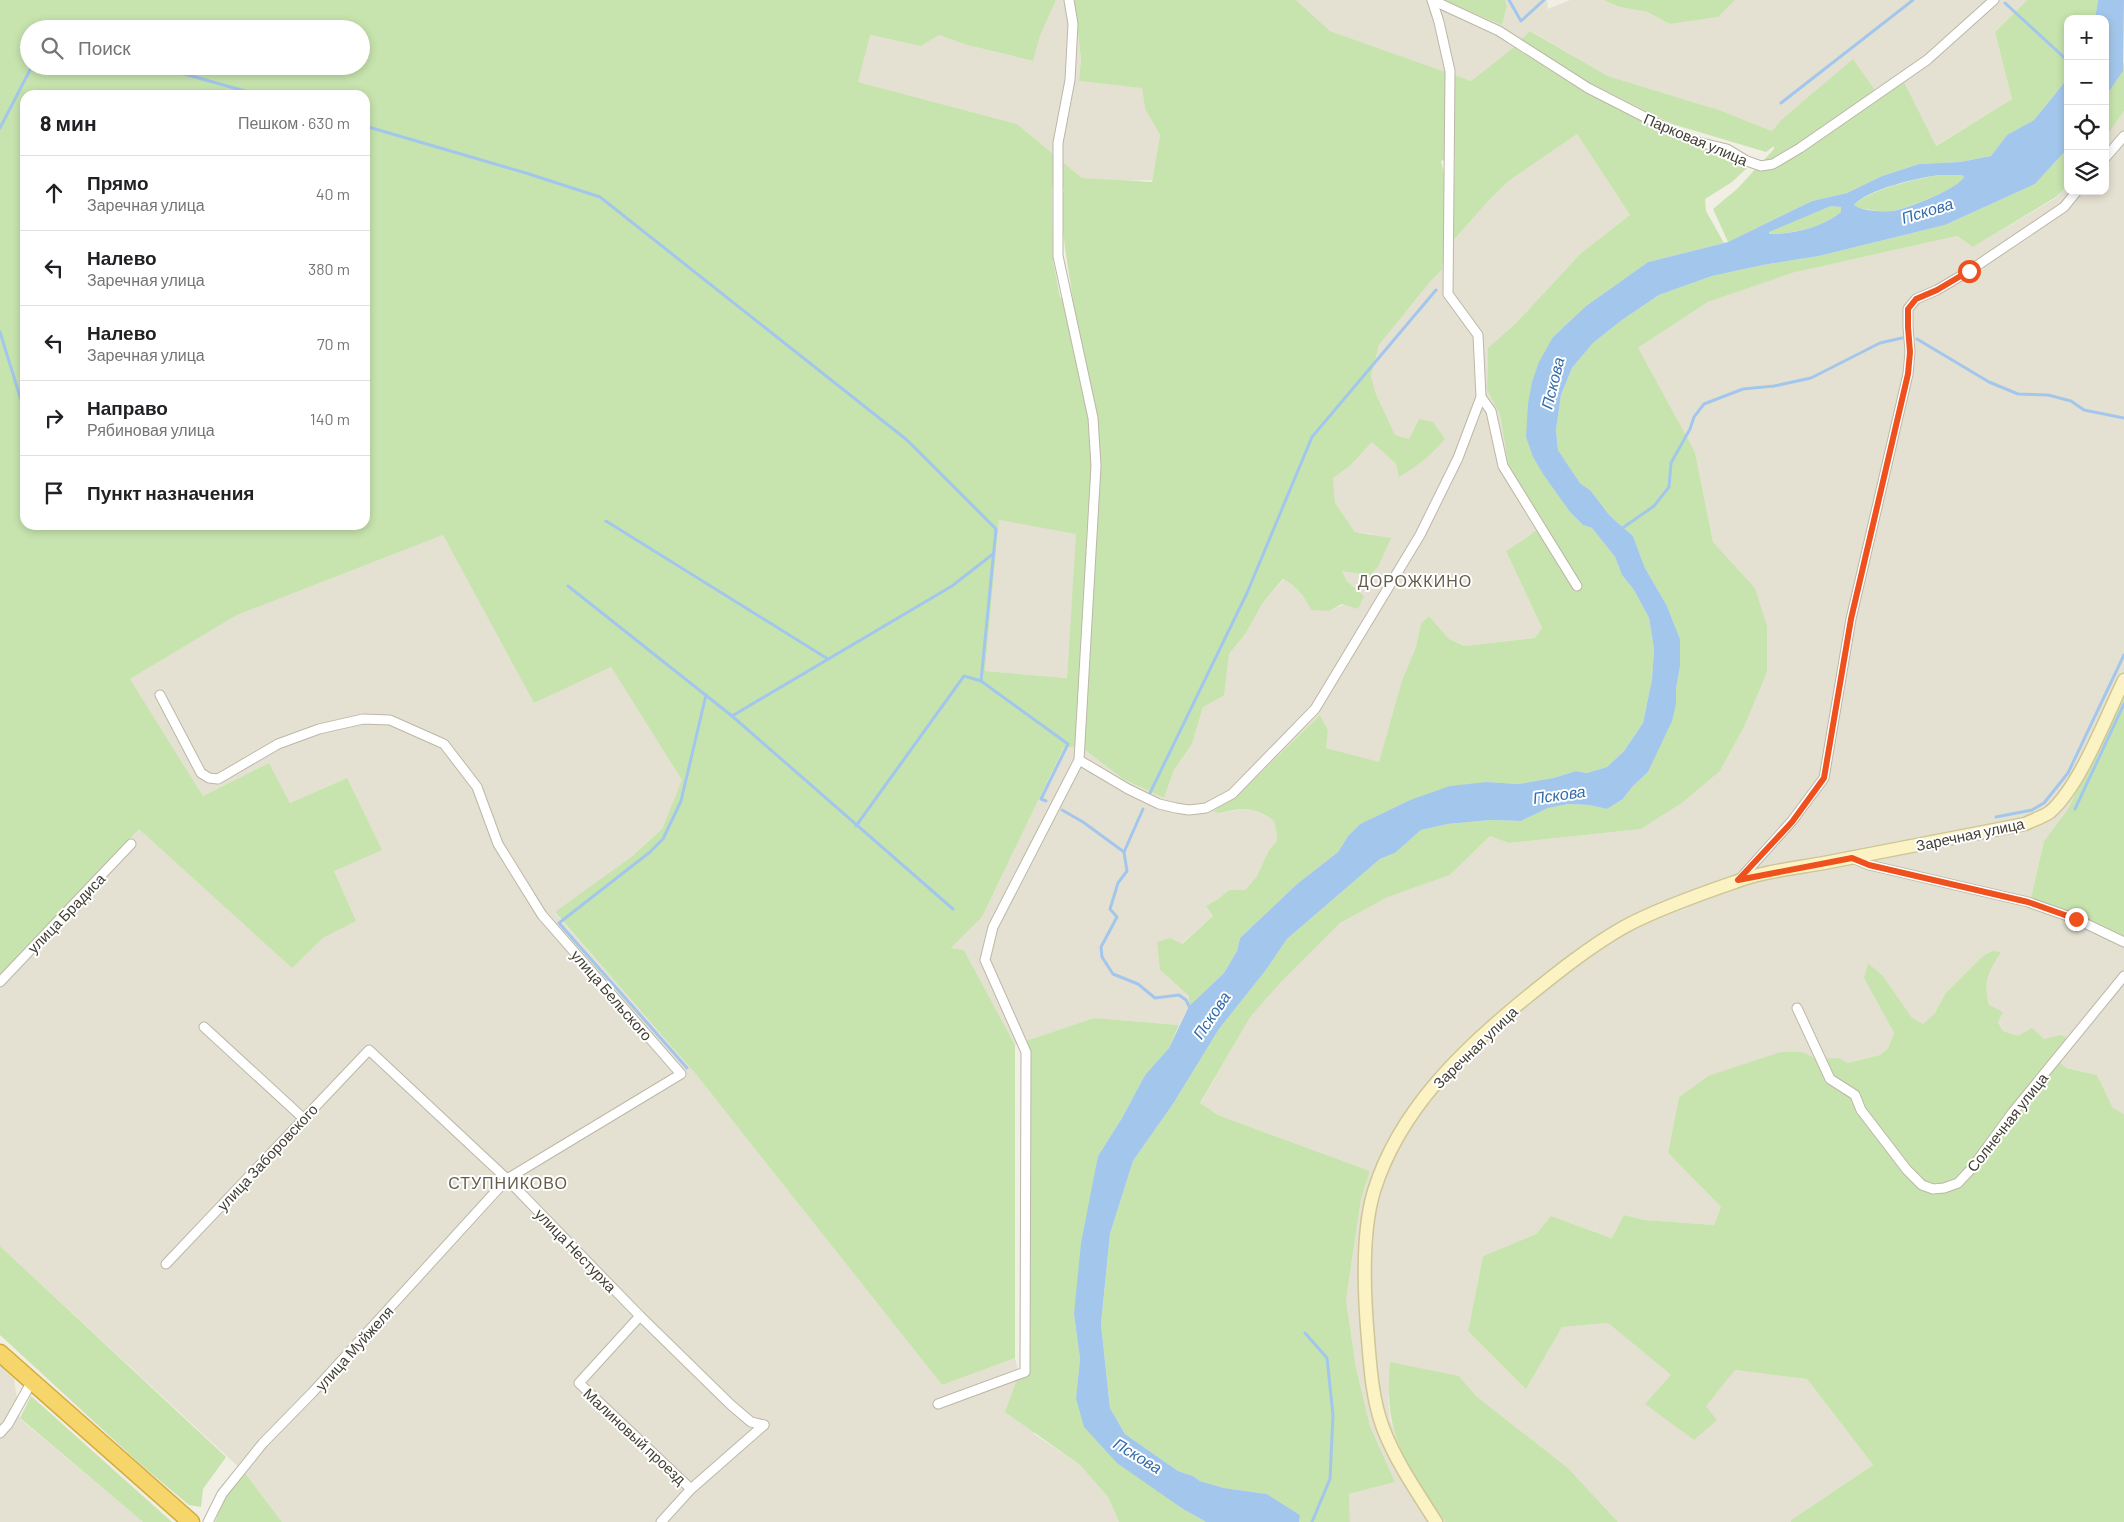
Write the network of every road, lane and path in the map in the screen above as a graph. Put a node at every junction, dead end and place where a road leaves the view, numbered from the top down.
1 (1069, 0) edge
2 (1432, 0) edge
3 (1994, 0) edge
4 (2124, 136) edge
5 (2109, 153) edge
6 (2074, 195) edge
7 (1481, 397) junction
8 (1577, 586) dead end
9 (2124, 680) edge
10 (160, 695) dead end
11 (1079, 760) junction
12 (132, 844) dead end
13 (1852, 858) junction
14 (1738, 880) junction
15 (2124, 942) edge
16 (2124, 976) edge
17 (0, 982) edge
18 (1797, 1008) dead end
19 (204, 1027) dead end
20 (368, 1050) joint
21 (303, 1118) junction
22 (507, 1179) junction
23 (166, 1264) dead end
24 (640, 1316) junction
25 (0, 1354) edge
26 (32, 1383) junction
27 (938, 1404) dead end
28 (0, 1433) edge
29 (691, 1489) junction
30 (191, 1522) edge
31 (208, 1522) edge
32 (661, 1522) edge
33 (1436, 1522) edge

1 - 11 street
2 - 3 street, Парковая улица
2 - 7 street
4 - 5 street
6 - 14 street, Заречная улица
7 - 8 street
7 - 11 street
9 - 13 street, Заречная улица
10 - 22 street, улица Бельского
11 - 27 street
12 - 17 street, улица Брадиса
13 - 14 street, Заречная улица
13 - 15 street
14 - 33 street, Заречная улица
16 - 18 street, Солнечная улица
19 - 21 street
20 - 21 street, улица Заборовского
20 - 22 street, улица Нестурха
21 - 23 street, улица Заборовского
22 - 24 street, улица Нестурха
22 - 31 street, улица Муйжеля
24 - 29 street, Малиновый проезд
24 - 29 street, улица Нестурха
25 - 26 highway
26 - 28 street
26 - 30 highway
29 - 32 street

